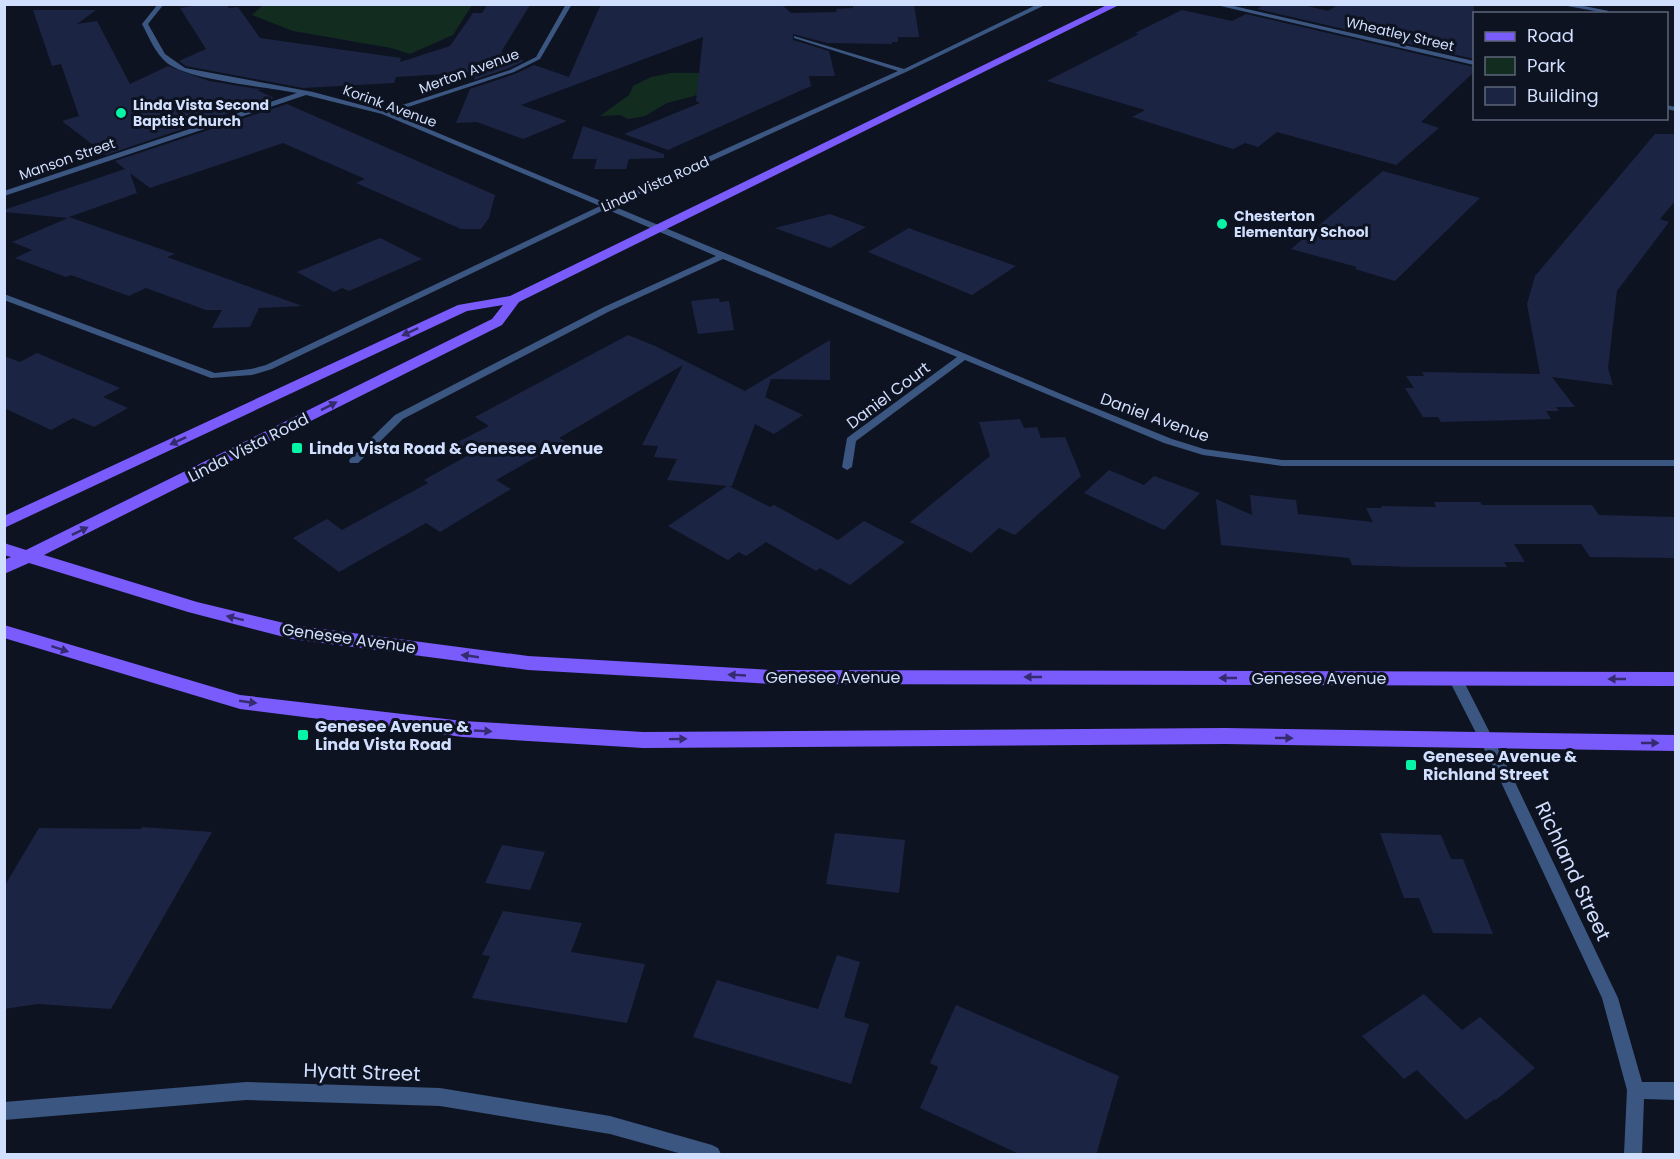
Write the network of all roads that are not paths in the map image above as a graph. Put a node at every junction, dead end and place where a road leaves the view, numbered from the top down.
1 (161, 4) edge
2 (569, 4) edge
3 (1044, 4) edge
4 (1117, 4) edge
5 (1215, 4) edge
6 (1558, 4) edge
7 (1606, 11) dead end
8 (796, 37) dead end
9 (1473, 63) edge
10 (904, 71) junction
11 (308, 92) junction
12 (384, 113) junction
13 (4, 194) edge
14 (606, 206) junction
15 (660, 228) junction
16 (724, 255) junction
17 (4, 297) edge
18 (514, 299) junction
19 (963, 357) junction
20 (354, 461) dead end
21 (1676, 463) edge
22 (847, 466) dead end
23 (4, 523) edge
24 (4, 549) edge
25 (27, 557) junction
26 (4, 568) edge
27 (4, 632) edge
28 (1455, 678) junction
29 (1676, 679) edge
30 (1487, 741) junction
31 (1676, 743) edge
32 (1636, 1090) junction
33 (1676, 1091) edge
34 (4, 1111) edge
35 (712, 1155) edge
36 (1633, 1155) edge

1 - 11 street, Korink Avenue
2 - 12 street, Merton Avenue
3 - 10 street, Linda Vista Road
4 - 15 main road, Linda Vista Road
5 - 9 street, Wheatley Street
6 - 7 street
8 - 10 street
10 - 14 street, Linda Vista Road
11 - 12 street, Korink Avenue
11 - 13 street, Manson Street
12 - 14 street, Korink Avenue
14 - 15 street, Korink Avenue
14 - 17 street, Linda Vista Road
15 - 16 street, Daniel Avenue
15 - 18 main road, Linda Vista Road
16 - 19 street, Daniel Avenue
16 - 20 street
18 -> 23 main road, Linda Vista Road
25 -> 18 main road, Linda Vista Road
19 - 21 street, Daniel Avenue
19 - 22 street, Daniel Court
24 - 25 main road, Genesee Avenue
25 - 26 main road, Linda Vista Road
28 -> 25 main road, Genesee Avenue
27 -> 30 main road
29 -> 28 main road, Genesee Avenue
28 - 30 street, Richland Street
30 -> 31 main road
30 - 32 street, Richland Street
32 - 33 street
32 - 36 street, Richland Street
34 - 35 street, Hyatt Street

